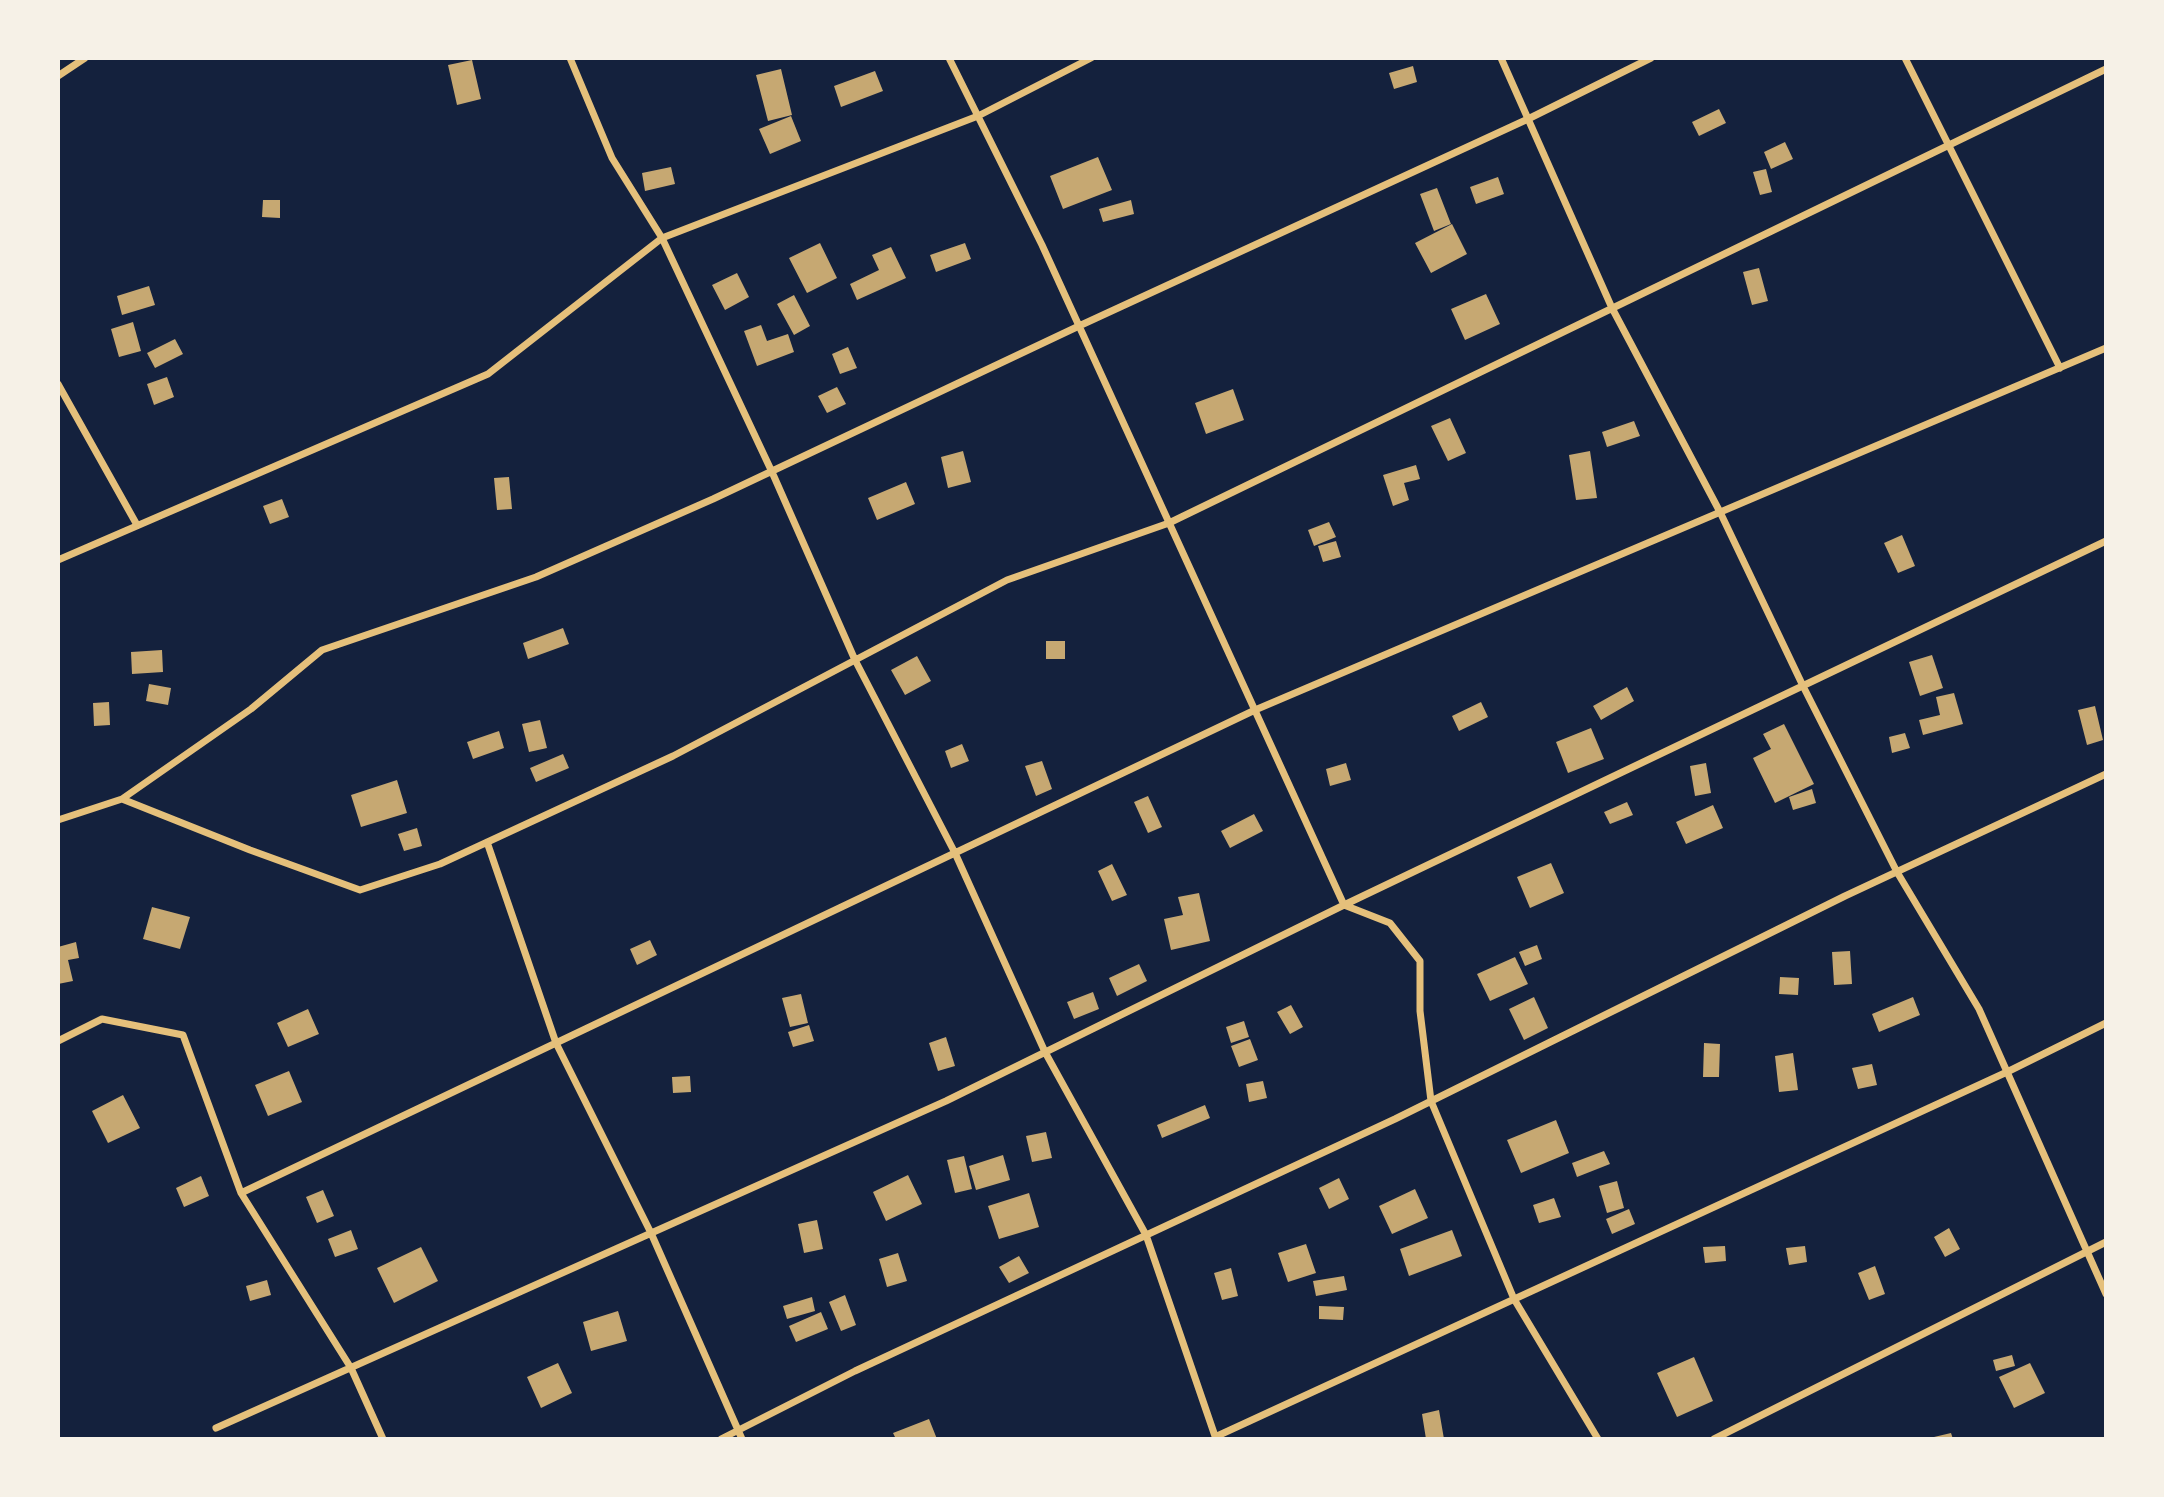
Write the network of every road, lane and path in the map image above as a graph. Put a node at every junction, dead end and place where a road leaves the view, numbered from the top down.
1 (85, 58) edge
2 (570, 58) edge
3 (949, 58) edge
4 (1091, 58) edge
5 (1501, 58) edge
6 (1651, 58) edge
7 (1905, 58) edge
8 (76, 61) edge
9 (2106, 69) edge
10 (58, 76) edge
11 (978, 116) junction
12 (1528, 119) junction
13 (1949, 145) junction
14 (662, 238) junction
15 (1612, 308) junction
16 (1079, 326) junction
17 (2106, 348) edge
18 (2060, 368) junction
19 (58, 384) edge
20 (772, 472) junction
21 (1720, 512) junction
22 (1169, 523) junction
23 (137, 525) junction
24 (2106, 541) edge
25 (58, 560) edge
26 (855, 660) junction
27 (1803, 686) junction
28 (1255, 710) junction
29 (2106, 774) edge
30 (122, 799) junction
31 (58, 820) edge
32 (487, 842) junction
33 (955, 853) junction
34 (1897, 872) junction
35 (1344, 905) junction
36 (2106, 1023) edge
37 (58, 1041) edge
38 (556, 1043) junction
39 (1045, 1052) junction
40 (2007, 1072) junction
41 (1431, 1101) junction
42 (241, 1193) junction
43 (651, 1233) junction
44 (1146, 1235) junction
45 (2106, 1242) edge
46 (2087, 1251) junction
47 (2106, 1294) edge
48 (1514, 1299) junction
49 (351, 1368) junction
50 (216, 1428) dead end
51 (738, 1431) junction
52 (1215, 1438) edge
53 (383, 1439) edge
54 (721, 1439) edge
55 (742, 1439) edge
56 (1598, 1439) edge
57 (1714, 1439) edge

1 - 8 street
2 - 14 street
3 - 11 street
4 - 11 street
5 - 12 street
6 - 12 street
7 - 13 street
8 - 10 street
9 - 13 street
11 - 14 street
11 - 16 street
12 - 15 street
12 - 16 street
13 - 15 street
13 - 18 street
14 - 20 street
14 - 23 street
15 - 21 street
15 - 22 street
16 - 20 street
16 - 22 street
17 - 18 street
18 - 21 street
19 - 23 street
20 - 26 street
20 - 30 street
21 - 27 street
21 - 28 street
22 - 26 street
22 - 28 street
23 - 25 street
24 - 27 street
26 - 32 street
26 - 33 street
27 - 34 street
27 - 35 street
28 - 33 street
28 - 35 street
29 - 34 street
30 - 31 street
30 - 32 street
32 - 38 street
33 - 38 street
33 - 39 street
34 - 40 street
34 - 41 street
35 - 39 street
35 - 41 street
36 - 40 street
37 - 42 street
38 - 42 street
38 - 43 street
39 - 43 street
39 - 44 street
40 - 46 street
40 - 48 street
41 - 44 street
41 - 48 street
42 - 49 street
43 - 49 street
43 - 51 street
44 - 51 street
44 - 52 street
45 - 46 street
46 - 47 street
46 - 57 street
48 - 52 street
48 - 56 street
49 - 50 street
49 - 53 street
51 - 54 street
51 - 55 street

